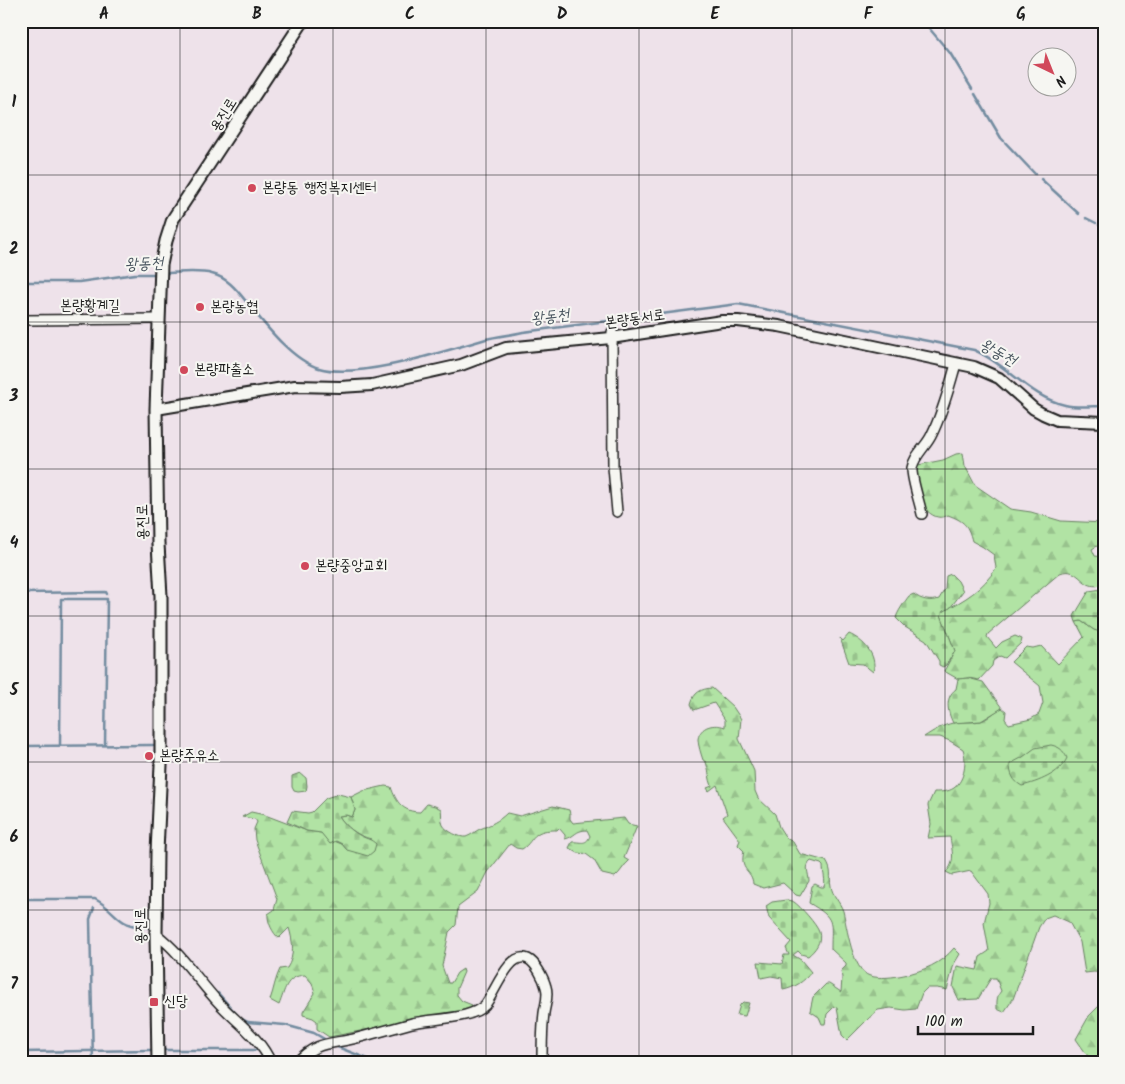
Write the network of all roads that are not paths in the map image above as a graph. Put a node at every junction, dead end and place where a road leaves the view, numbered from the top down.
1 (303, 21) edge
2 (158, 319) junction
3 (21, 320) edge
4 (611, 335) junction
5 (956, 364) junction
6 (156, 409) junction
7 (1104, 422) edge
8 (617, 512) dead end
9 (922, 514) dead end
10 (156, 934) junction
11 (158, 1063) edge
12 (271, 1063) edge
13 (296, 1063) edge
14 (542, 1063) edge

1 - 2 main road, 용진로
2 - 3 street, 본량황계길
2 - 6 main road, 용진로
4 - 5 street, 본량동서로
4 - 6 street, 본량동서로
4 - 8 street
5 - 7 street, 본량동서로
5 - 9 street
6 - 10 main road, 용진로
10 - 11 main road, 용진로
10 - 12 street
13 - 14 street

